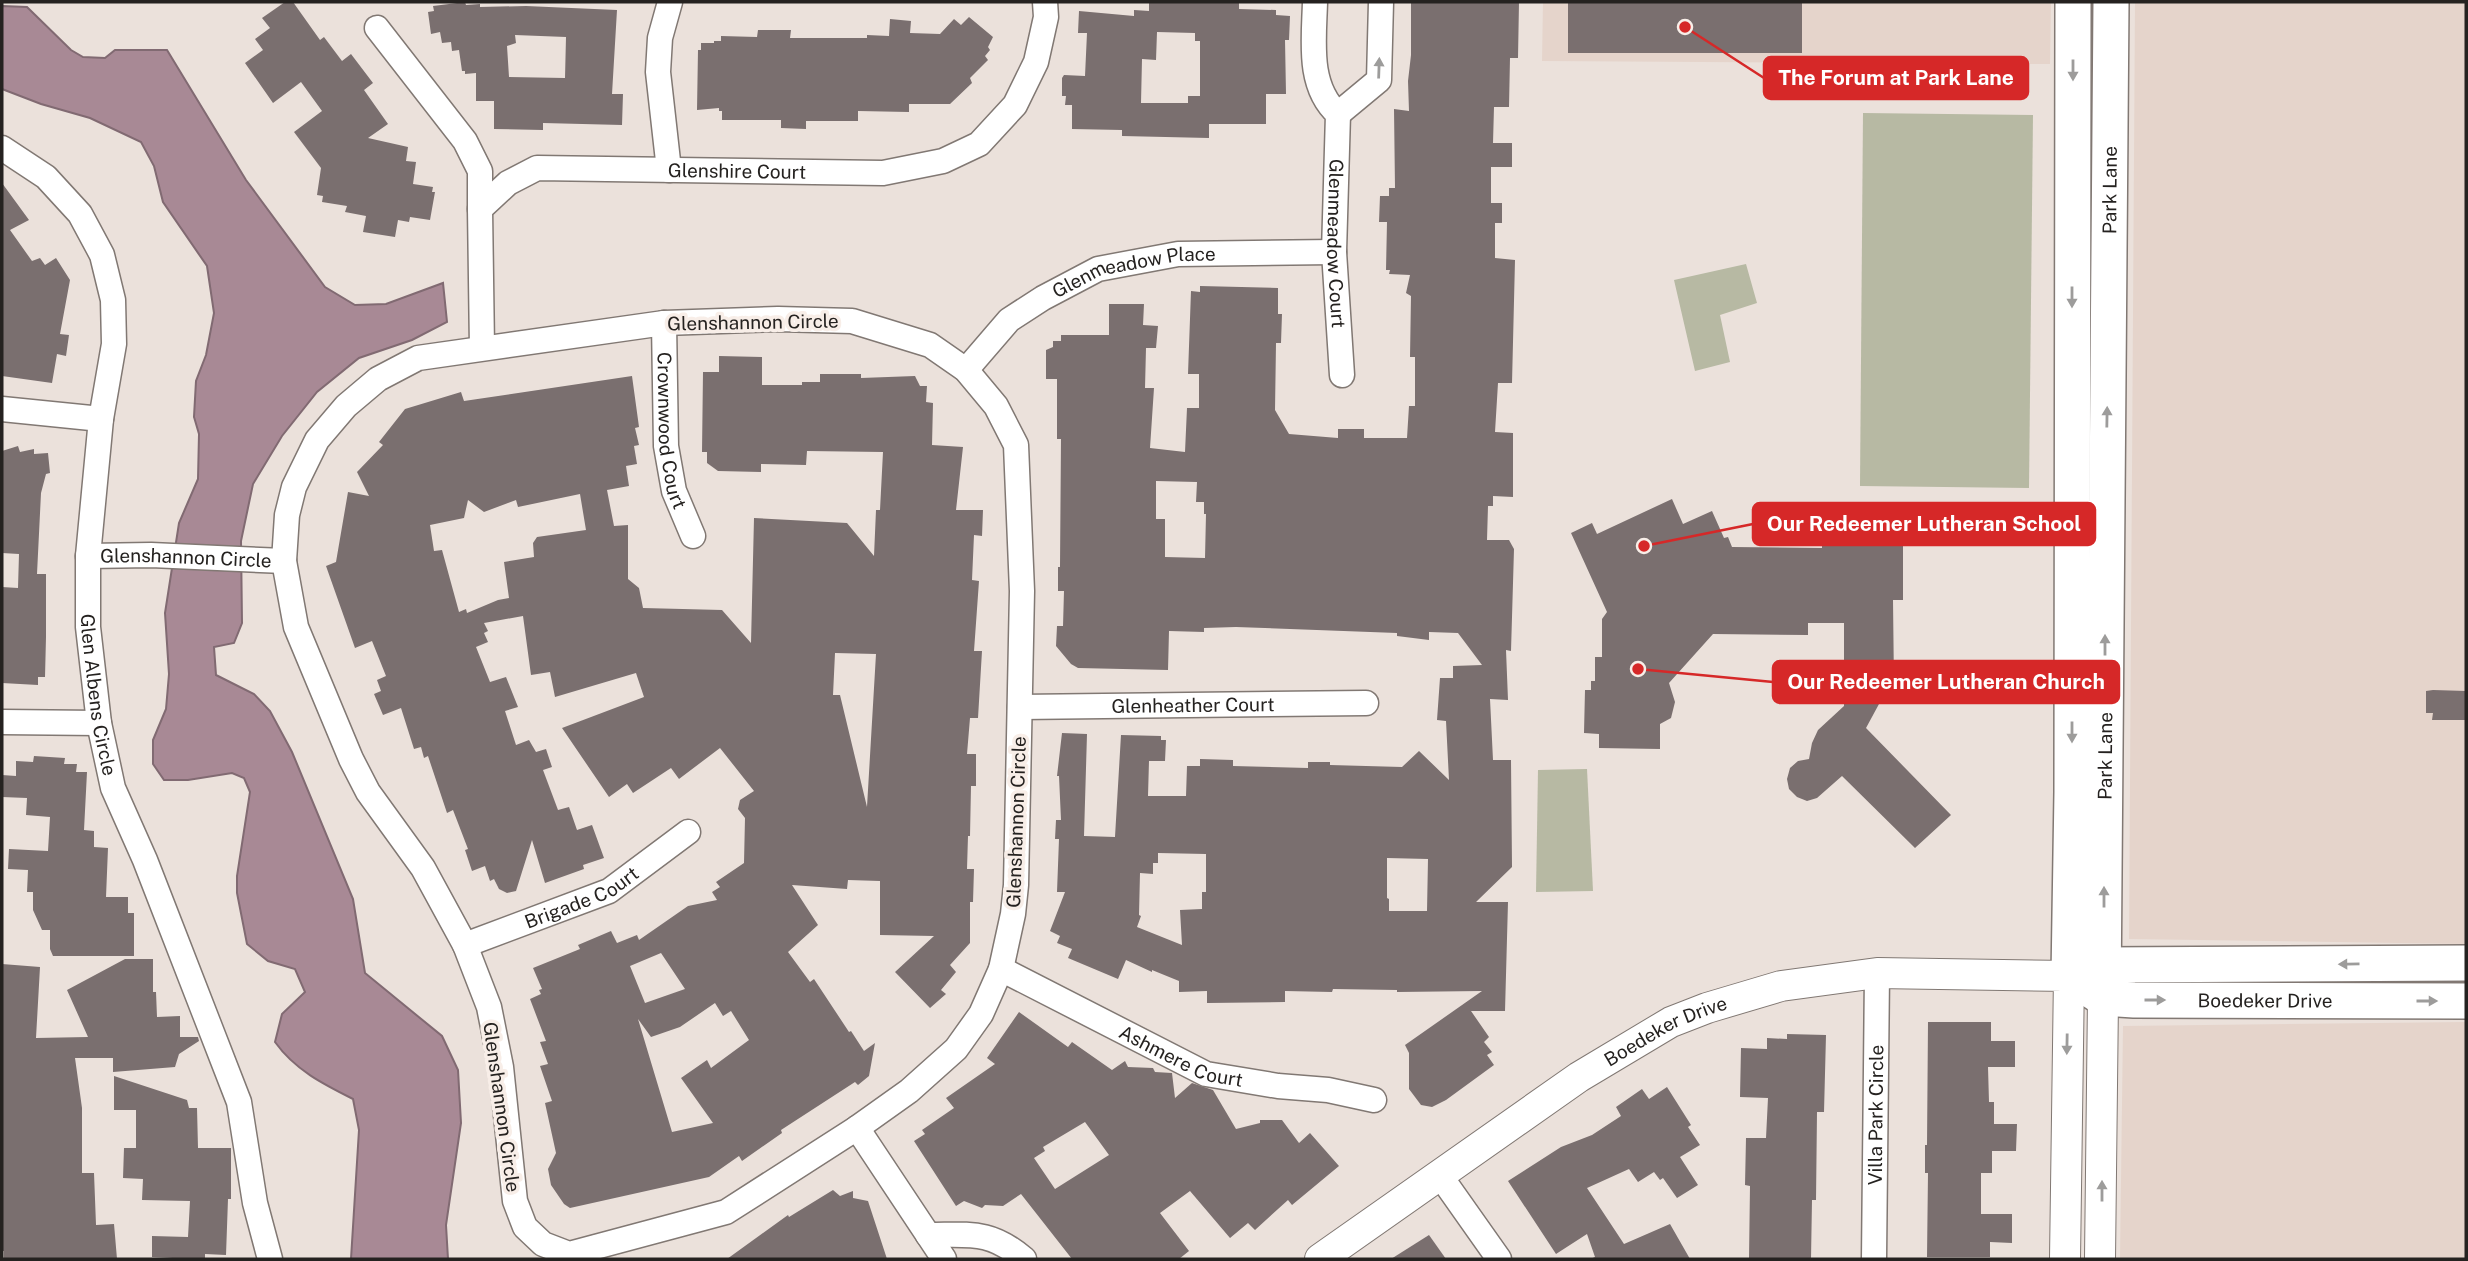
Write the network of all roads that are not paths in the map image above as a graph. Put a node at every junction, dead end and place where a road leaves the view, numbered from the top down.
1 (670, 2) edge
2 (1045, 2) edge
3 (1315, 2) edge
4 (1381, 2) edge
5 (2073, 2) edge
6 (2111, 2) edge
7 (377, 28) dead end
8 (1338, 114) junction
9 (2, 148) edge
10 (668, 170) junction
11 (480, 209) junction
12 (1334, 252) junction
13 (664, 323) junction
14 (482, 348) junction
15 (966, 370) junction
16 (1342, 375) dead end
17 (2, 410) edge
18 (101, 419) junction
19 (693, 536) dead end
20 (88, 556) junction
21 (284, 561) junction
22 (2106, 589) junction
23 (2071, 590) junction
24 (1366, 703) dead end
25 (1020, 707) junction
26 (2, 722) edge
27 (99, 723) junction
28 (688, 832) dead end
29 (465, 945) junction
30 (2387, 963) junction
31 (2466, 963) edge
32 (1002, 969) junction
33 (1877, 973) junction
34 (2069, 976) junction
35 (2103, 982) junction
36 (2387, 1001) junction
37 (2466, 1001) edge
38 (1374, 1100) dead end
39 (857, 1128) junction
40 (1439, 1174) junction
41 (928, 1235) junction
42 (611, 1252) edge
43 (270, 1259) edge
44 (944, 1259) edge
45 (1024, 1259) edge
46 (1320, 1259) edge
47 (1499, 1259) edge
48 (1874, 1259) edge
49 (2065, 1259) edge
50 (2100, 1259) edge

1 - 10 street
2 - 10 street, Glenshire Court
3 - 8 street
8 -> 4 street
5 -> 23 main road, Park Lane
22 -> 6 main road, Park Lane
7 - 11 street
8 - 12 street, Glenmeadow Court
9 - 18 street, Glen Albens Circle
10 - 11 street, Glenshire Court
11 - 14 street
12 - 15 street, Glenmeadow Place
12 - 16 street, Glenmeadow Court
13 - 14 street, Glenshannon Circle
13 - 15 street, Glenshannon Circle
13 - 19 street, Crownwood Court
14 - 21 street, Glenshannon Circle
15 - 25 street, Glenshannon Circle
17 - 18 street
18 - 20 street, Glen Albens Circle
20 - 21 street, Glenshannon Circle
20 - 27 street, Glen Albens Circle
21 - 29 street, Glenshannon Circle
22 - 23 main road
35 -> 22 main road, Park Lane
23 -> 34 main road, Park Lane
24 - 25 street, Glenheather Court
25 - 32 street, Glenshannon Circle
26 - 27 street
27 - 43 street, Glen Albens Circle
28 - 29 street, Brigade Court
29 - 42 street, Glenshannon Circle
30 - 31 main road, Boedeker Drive
30 -> 35 main road, Boedeker Drive
30 - 36 main road
32 - 38 street, Ashmere Court
32 - 39 street, Glenshannon Circle
33 - 34 street, Boedeker Drive
33 - 40 street, Boedeker Drive
33 - 48 street, Villa Park Circle
34 - 35 main road
34 -> 49 street, Park Lane
35 -> 36 main road, Boedeker Drive
50 -> 35 street, Park Lane
36 -> 37 main road, Boedeker Drive
39 - 41 street
39 - 42 street, Glenshannon Circle
40 - 46 street, Boedeker Drive
40 - 47 street
41 - 44 street
41 - 45 street

